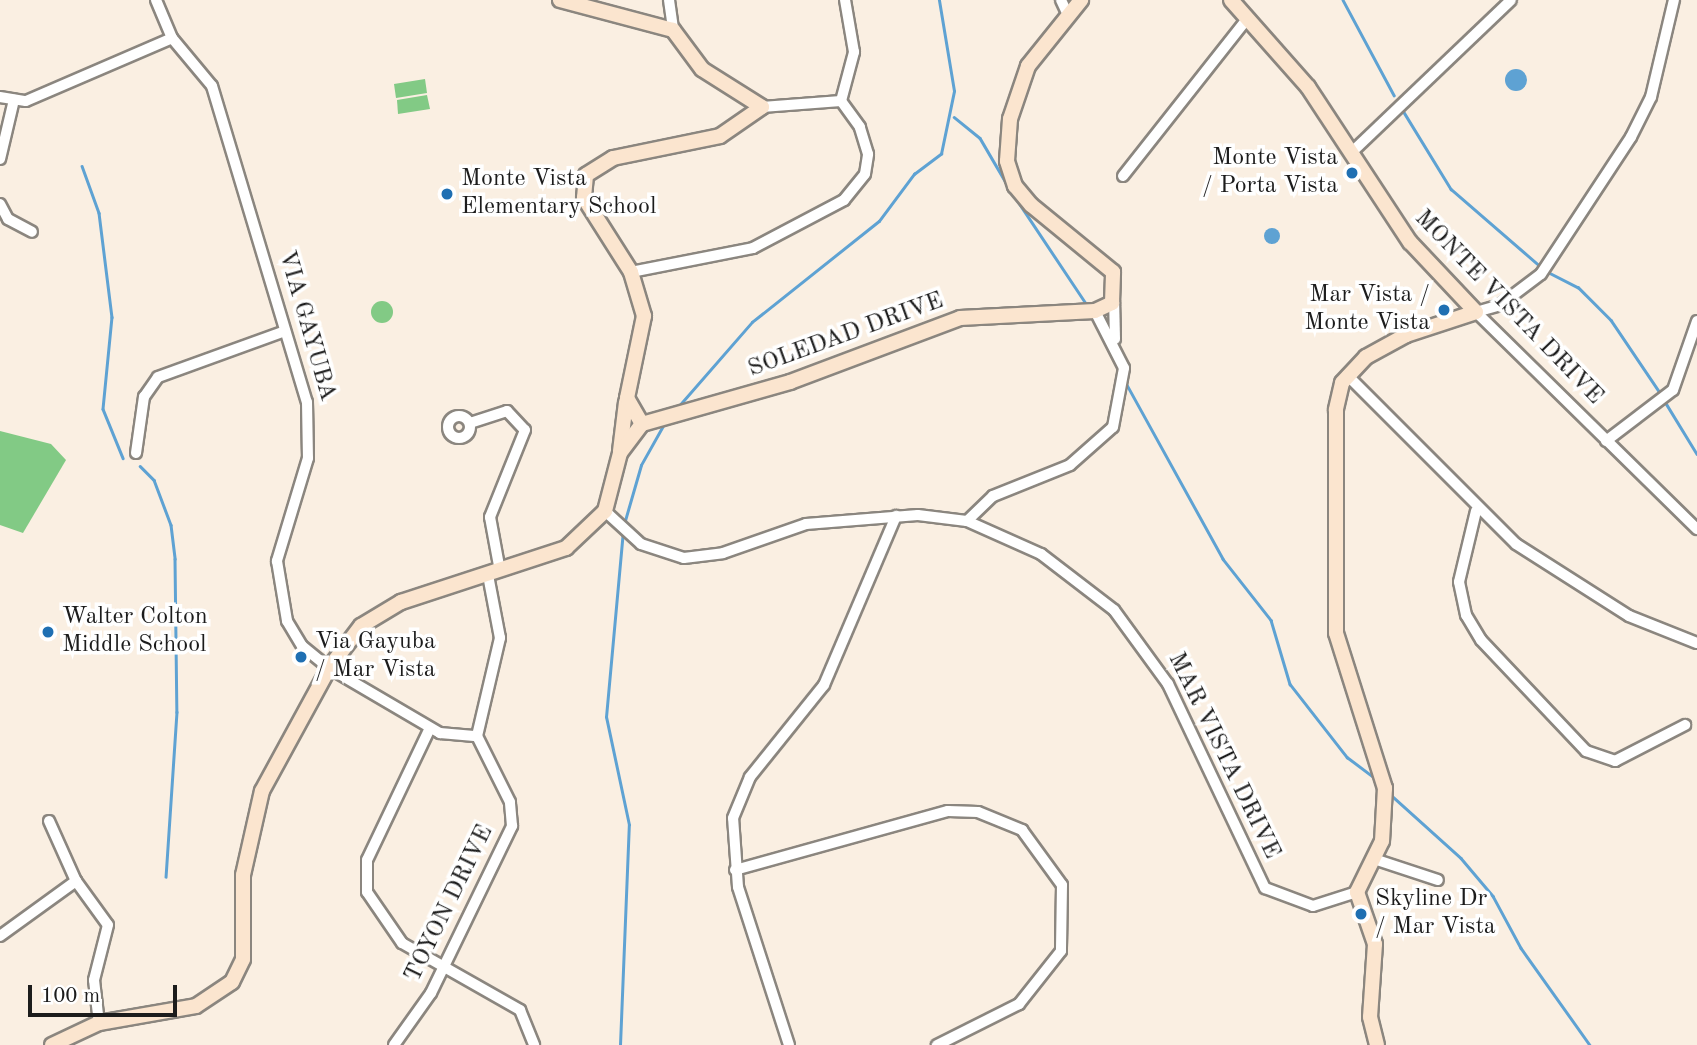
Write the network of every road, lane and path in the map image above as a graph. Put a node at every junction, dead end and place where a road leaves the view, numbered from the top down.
1 (156, 0) edge
2 (560, 0) edge
3 (669, 0) edge
4 (845, 0) edge
5 (1081, 0) edge
6 (1231, 0) edge
7 (1511, 0) edge
8 (1674, 0) edge
9 (1064, 6) edge
10 (1248, 18) junction
11 (673, 30) junction
12 (172, 38) junction
13 (0, 97) edge
14 (14, 100) junction
15 (841, 101) junction
16 (762, 107) junction
17 (1352, 153) junction
18 (0, 159) edge
19 (1123, 176) dead end
20 (0, 204) edge
21 (32, 232) dead end
22 (631, 272) junction
23 (1114, 298) junction
24 (1095, 311) junction
25 (1476, 312) junction
26 (1697, 321) edge
27 (285, 331) junction
28 (1115, 343) junction
29 (1347, 375) junction
30 (628, 398) junction
31 (470, 423) dead end
32 (642, 424) junction
33 (1606, 441) junction
34 (136, 453) dead end
35 (620, 453) junction
36 (1476, 511) junction
37 (605, 512) junction
38 (896, 516) junction
39 (967, 521) junction
40 (1697, 529) edge
41 (494, 573) junction
42 (1697, 643) edge
43 (329, 668) junction
44 (1685, 725) dead end
45 (430, 729) junction
46 (477, 736) junction
47 (48, 821) dead end
48 (1377, 860) junction
49 (735, 870) junction
50 (1438, 880) dead end
51 (76, 881) junction
52 (1357, 892) junction
53 (0, 936) edge
54 (444, 967) junction
55 (99, 1023) junction
56 (52, 1045) edge
57 (394, 1045) edge
58 (534, 1045) edge
59 (789, 1045) edge
60 (937, 1045) edge
61 (1377, 1045) edge

1 - 12 street, VIA GAYUBA
2 - 11 street
3 - 11 street
4 - 15 street
5 - 9 street
6 - 10 street, MONTE VISTA DRIVE
7 - 17 street
8 - 25 street
9 - 23 street
10 - 17 street, MONTE VISTA DRIVE
10 - 19 street
11 - 16 street
12 - 14 street
12 - 27 street, VIA GAYUBA
13 - 14 street
14 - 18 street
15 - 16 street
15 - 22 street
16 - 22 street
17 - 25 street, MONTE VISTA DRIVE
20 - 21 street
22 - 30 street
23 - 24 street
23 - 28 street
24 - 28 street
24 - 32 street, SOLEDAD DRIVE
25 - 29 street
25 - 33 street, MONTE VISTA DRIVE
26 - 33 street
27 - 34 street
27 - 43 street, VIA GAYUBA
28 - 39 street
29 - 36 street
29 - 48 street
30 - 32 street
30 - 35 street
31 - 41 street
32 - 35 street
33 - 40 street, MONTE VISTA DRIVE
35 - 37 street
36 - 42 street
36 - 44 street
37 - 38 street, MAR VISTA DRIVE
37 - 41 street
38 - 39 street, MAR VISTA DRIVE
38 - 49 street
39 - 52 street, MAR VISTA DRIVE
41 - 43 street
41 - 46 street
43 - 45 street, VIA GAYUBA
43 - 55 street
45 - 46 street, VIA GAYUBA
45 - 54 street
46 - 54 street, TOYON DRIVE
47 - 51 street
48 - 50 street
48 - 52 street
49 - 59 street
49 - 60 street
51 - 53 street
51 - 55 street
52 - 61 street
54 - 57 street, TOYON DRIVE
54 - 58 street
55 - 56 street

